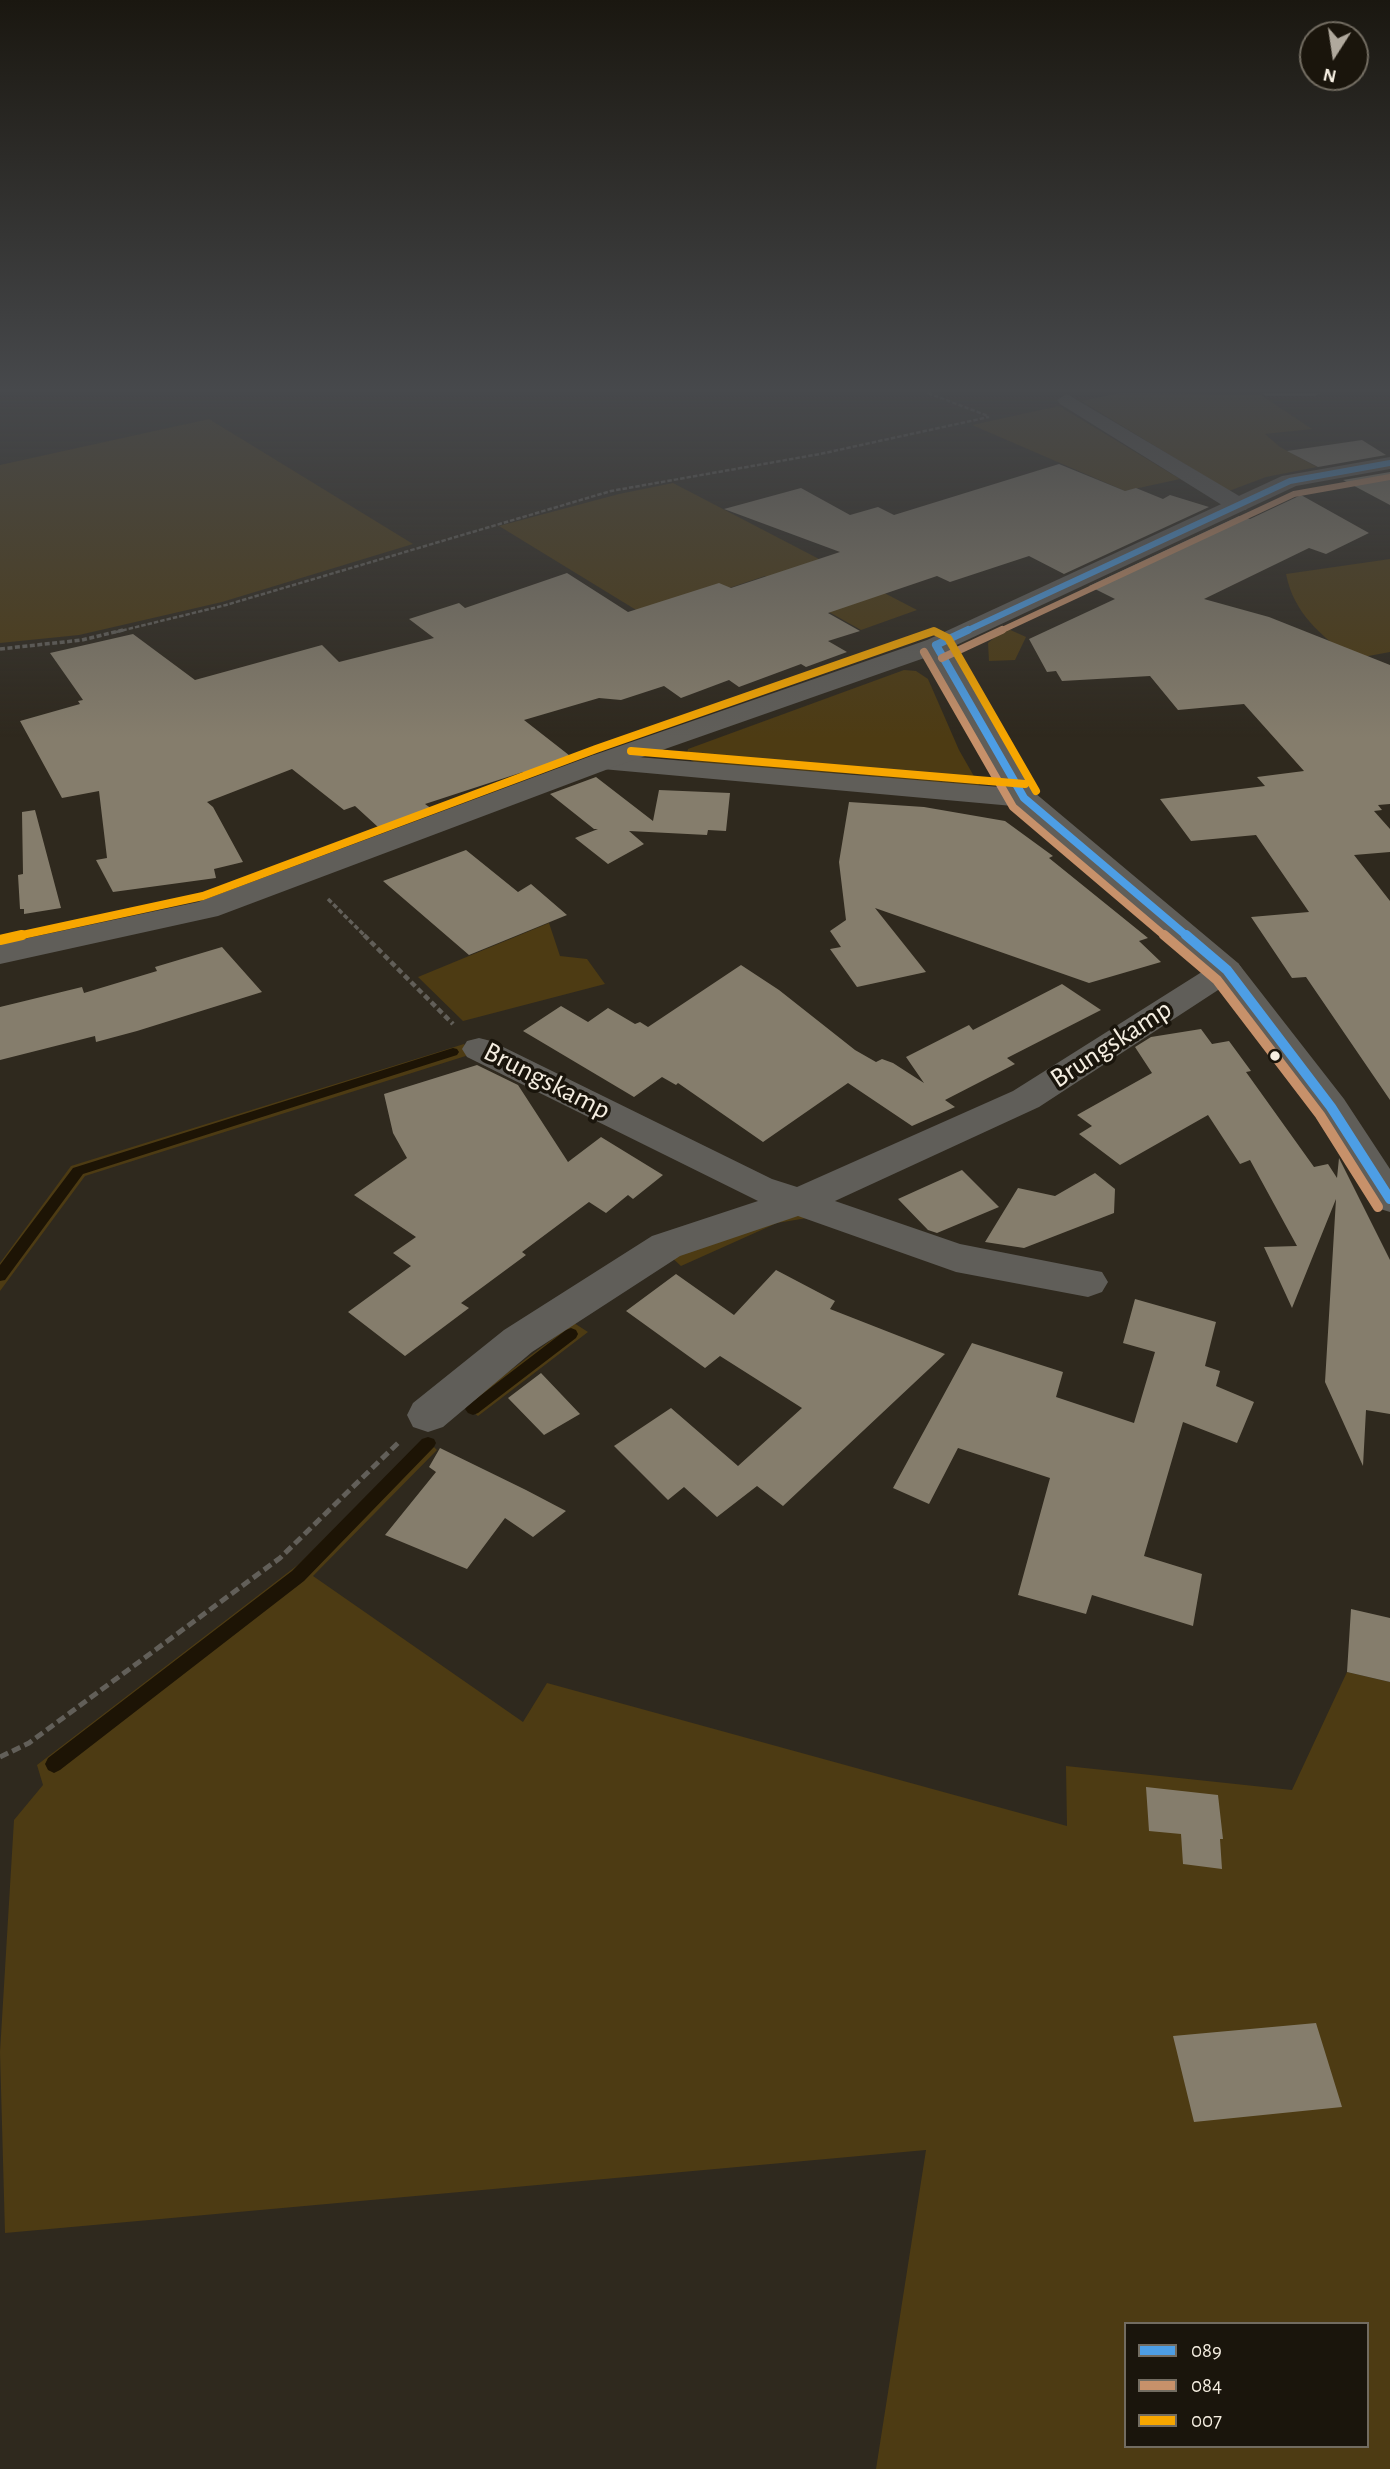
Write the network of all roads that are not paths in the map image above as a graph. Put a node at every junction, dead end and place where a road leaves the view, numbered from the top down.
1 (1231, 508) edge
2 (936, 645) junction
3 (601, 762) junction
4 (1024, 798) junction
5 (0, 954) edge
6 (1227, 970) junction
7 (479, 1049) road end
8 (1390, 1199) edge
9 (801, 1201) junction
10 (1088, 1282) dead end
11 (428, 1415) road end

1 - 2 street
2 - 3 street
2 - 4 street
3 - 4 street
3 - 5 street
4 - 6 street
6 - 8 street
6 - 9 street, Brungskamp
7 - 9 street, Brungskamp
9 - 10 street, Brungskamp
9 - 11 street, Brungskamp

